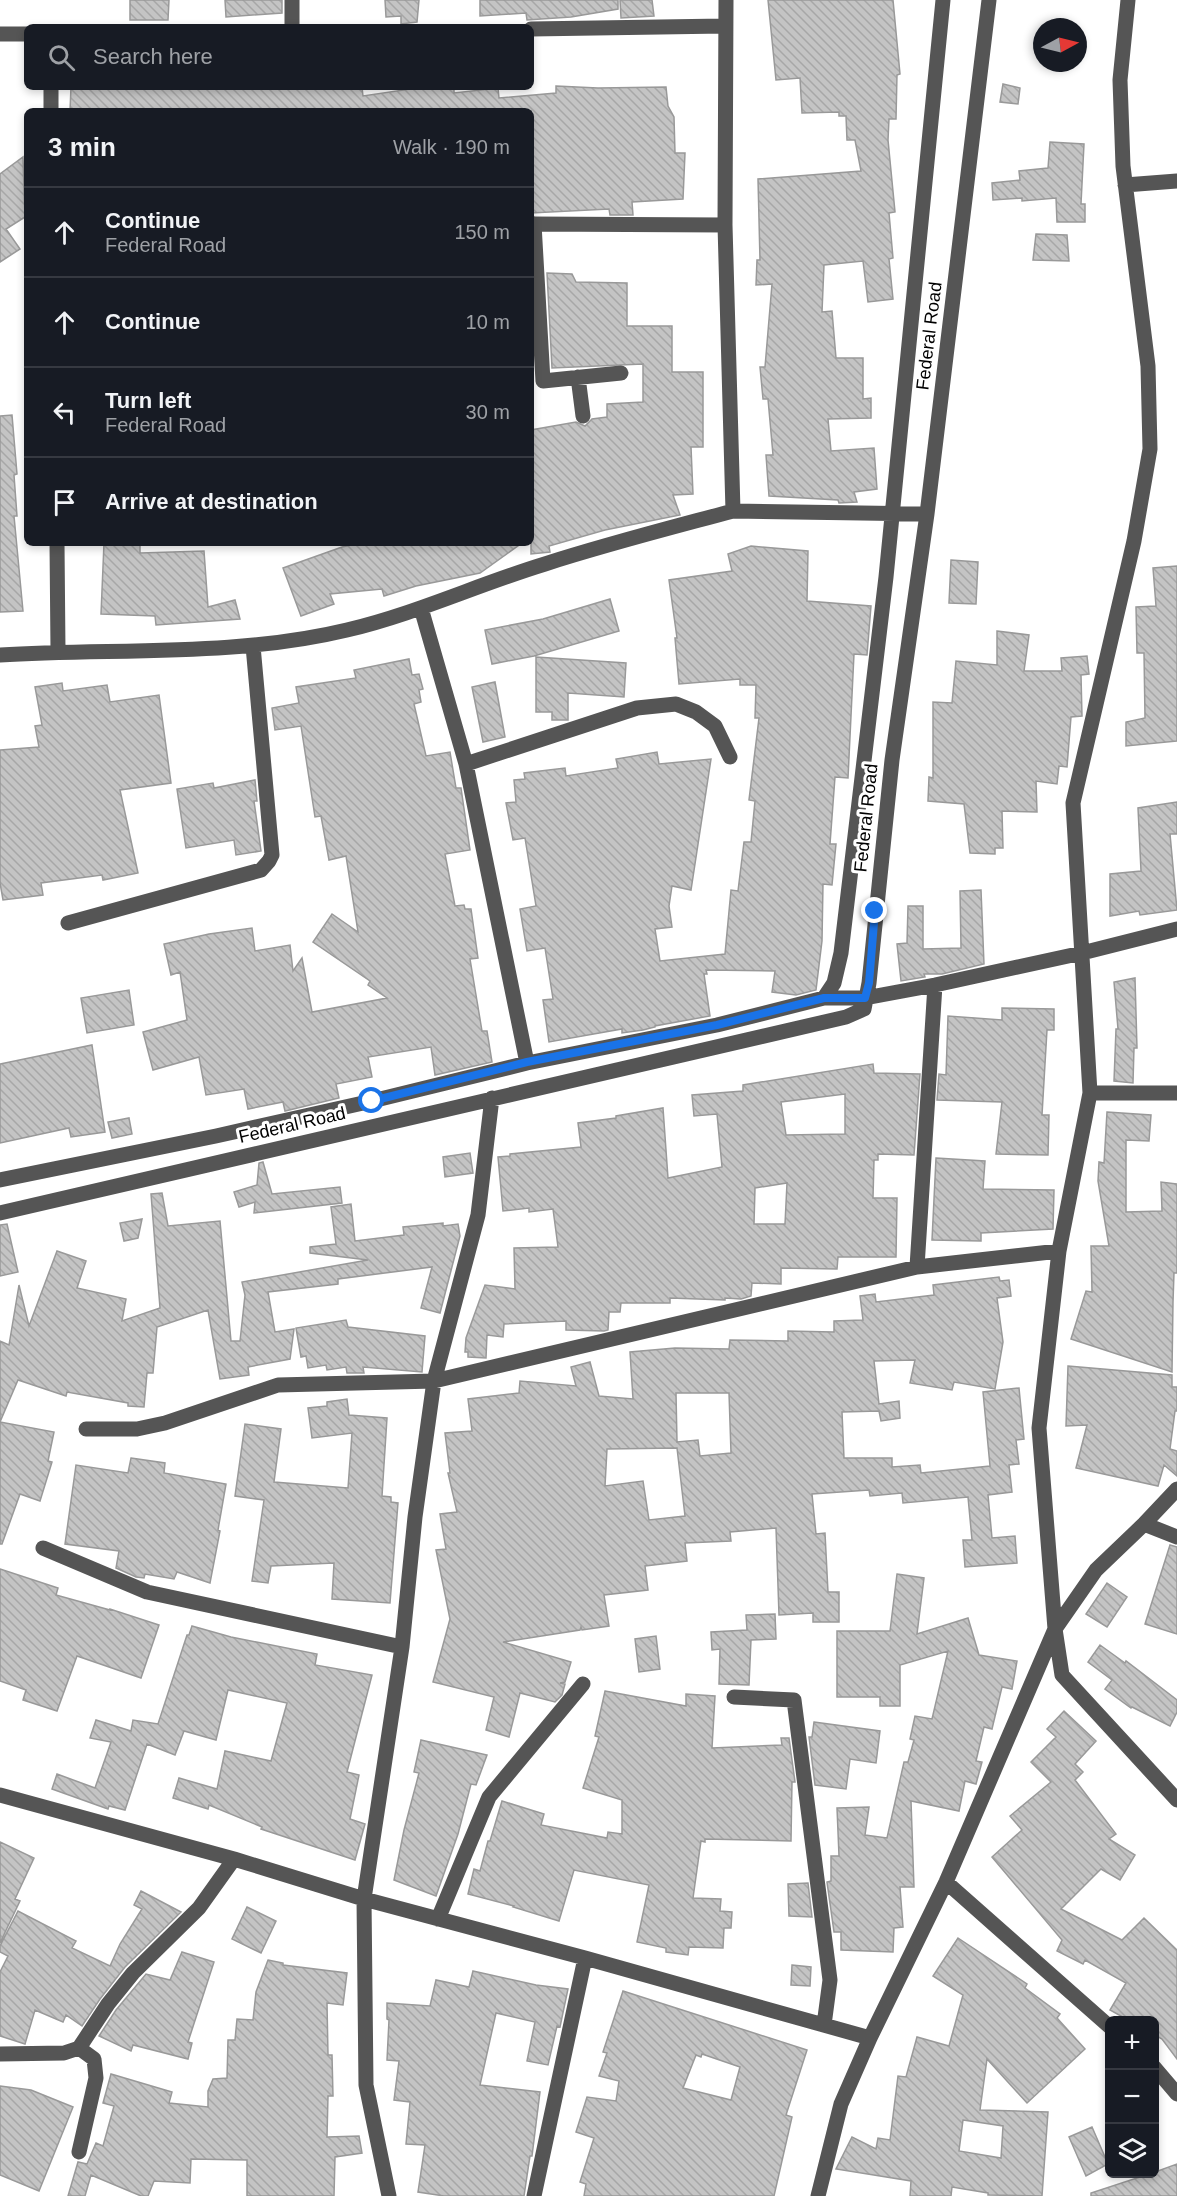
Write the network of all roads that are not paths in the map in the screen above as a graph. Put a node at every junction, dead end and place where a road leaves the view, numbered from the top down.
1 (292, 0) edge
2 (726, 0) edge
3 (943, 0) edge
4 (989, 0) edge
5 (1128, 0) edge
6 (292, 24) edge
7 (724, 27) junction
8 (534, 29) edge
9 (0, 34) edge
10 (24, 34) edge
11 (51, 90) edge
12 (51, 108) edge
13 (1177, 181) edge
14 (1125, 185) junction
15 (534, 224) edge
16 (725, 225) junction
17 (534, 240) edge
18 (621, 373) dead end
19 (578, 377) junction
20 (583, 416) dead end
21 (733, 511) junction
22 (892, 512) junction
23 (927, 514) junction
24 (57, 546) edge
25 (421, 608) junction
26 (254, 646) junction
27 (58, 651) junction
28 (0, 655) edge
29 (729, 757) dead end
30 (466, 764) junction
31 (68, 923) dead end
32 (1177, 929) edge
33 (1082, 953) junction
34 (935, 985) junction
35 (824, 998) junction
36 (865, 998) junction
37 (527, 1062) junction
38 (1090, 1093) junction
39 (1177, 1093) edge
40 (492, 1098) junction
41 (0, 1180) edge
42 (0, 1213) edge
43 (1059, 1251) junction
44 (917, 1267) junction
45 (434, 1381) junction
46 (86, 1429) dead end
47 (1177, 1489) edge
48 (1144, 1524) junction
49 (1177, 1537) edge
50 (43, 1548) dead end
51 (1055, 1629) junction
52 (402, 1647) junction
53 (583, 1684) dead end
54 (735, 1697) dead end
55 (0, 1795) edge
56 (1177, 1800) edge
57 (234, 1859) junction
58 (946, 1882) junction
59 (364, 1899) junction
60 (438, 1919) junction
61 (585, 1958) junction
62 (1105, 2023) edge
63 (824, 2025) junction
64 (870, 2038) junction
65 (79, 2048) junction
66 (0, 2054) edge
67 (1157, 2070) edge
68 (1177, 2094) edge
69 (79, 2152) dead end
70 (389, 2196) edge
71 (534, 2196) edge
72 (818, 2196) edge

1 - 6 street
2 - 7 street
3 - 22 street, Federal Road
4 - 23 street, Federal Road
5 - 14 street
7 - 8 street
7 - 16 street
9 - 10 street
11 - 12 street
13 - 14 street
14 - 33 street
15 - 16 street
16 - 21 street
17 - 19 street
18 - 19 street
19 - 20 street
21 - 22 street
21 - 25 street
22 - 23 street
22 - 35 street, Federal Road
23 - 36 street, Federal Road
24 - 27 street
25 - 26 street
25 - 30 street
26 - 27 street
26 - 31 street
27 - 28 street
29 - 30 street
30 - 37 street
32 - 33 street
33 - 34 street
33 - 38 street
34 - 36 street
34 - 44 street
35 - 36 street
35 - 37 street, Federal Road
36 - 40 street, Federal Road
37 - 41 street, Federal Road
38 - 39 street
38 - 43 street
40 - 42 street, Federal Road
40 - 45 street
43 - 44 street
43 - 51 street
44 - 45 street
45 - 46 street
45 - 52 street
47 - 48 street
48 - 49 street
48 - 51 street
50 - 52 street
51 - 56 street
51 - 58 street
52 - 59 street
53 - 60 street
54 - 63 street
55 - 57 street
57 - 59 street
57 - 65 street
58 - 62 street
58 - 64 street
59 - 60 street
59 - 70 street
60 - 61 street
61 - 63 street
61 - 71 street
63 - 64 street
64 - 72 street
65 - 66 street
65 - 69 street
67 - 68 street

